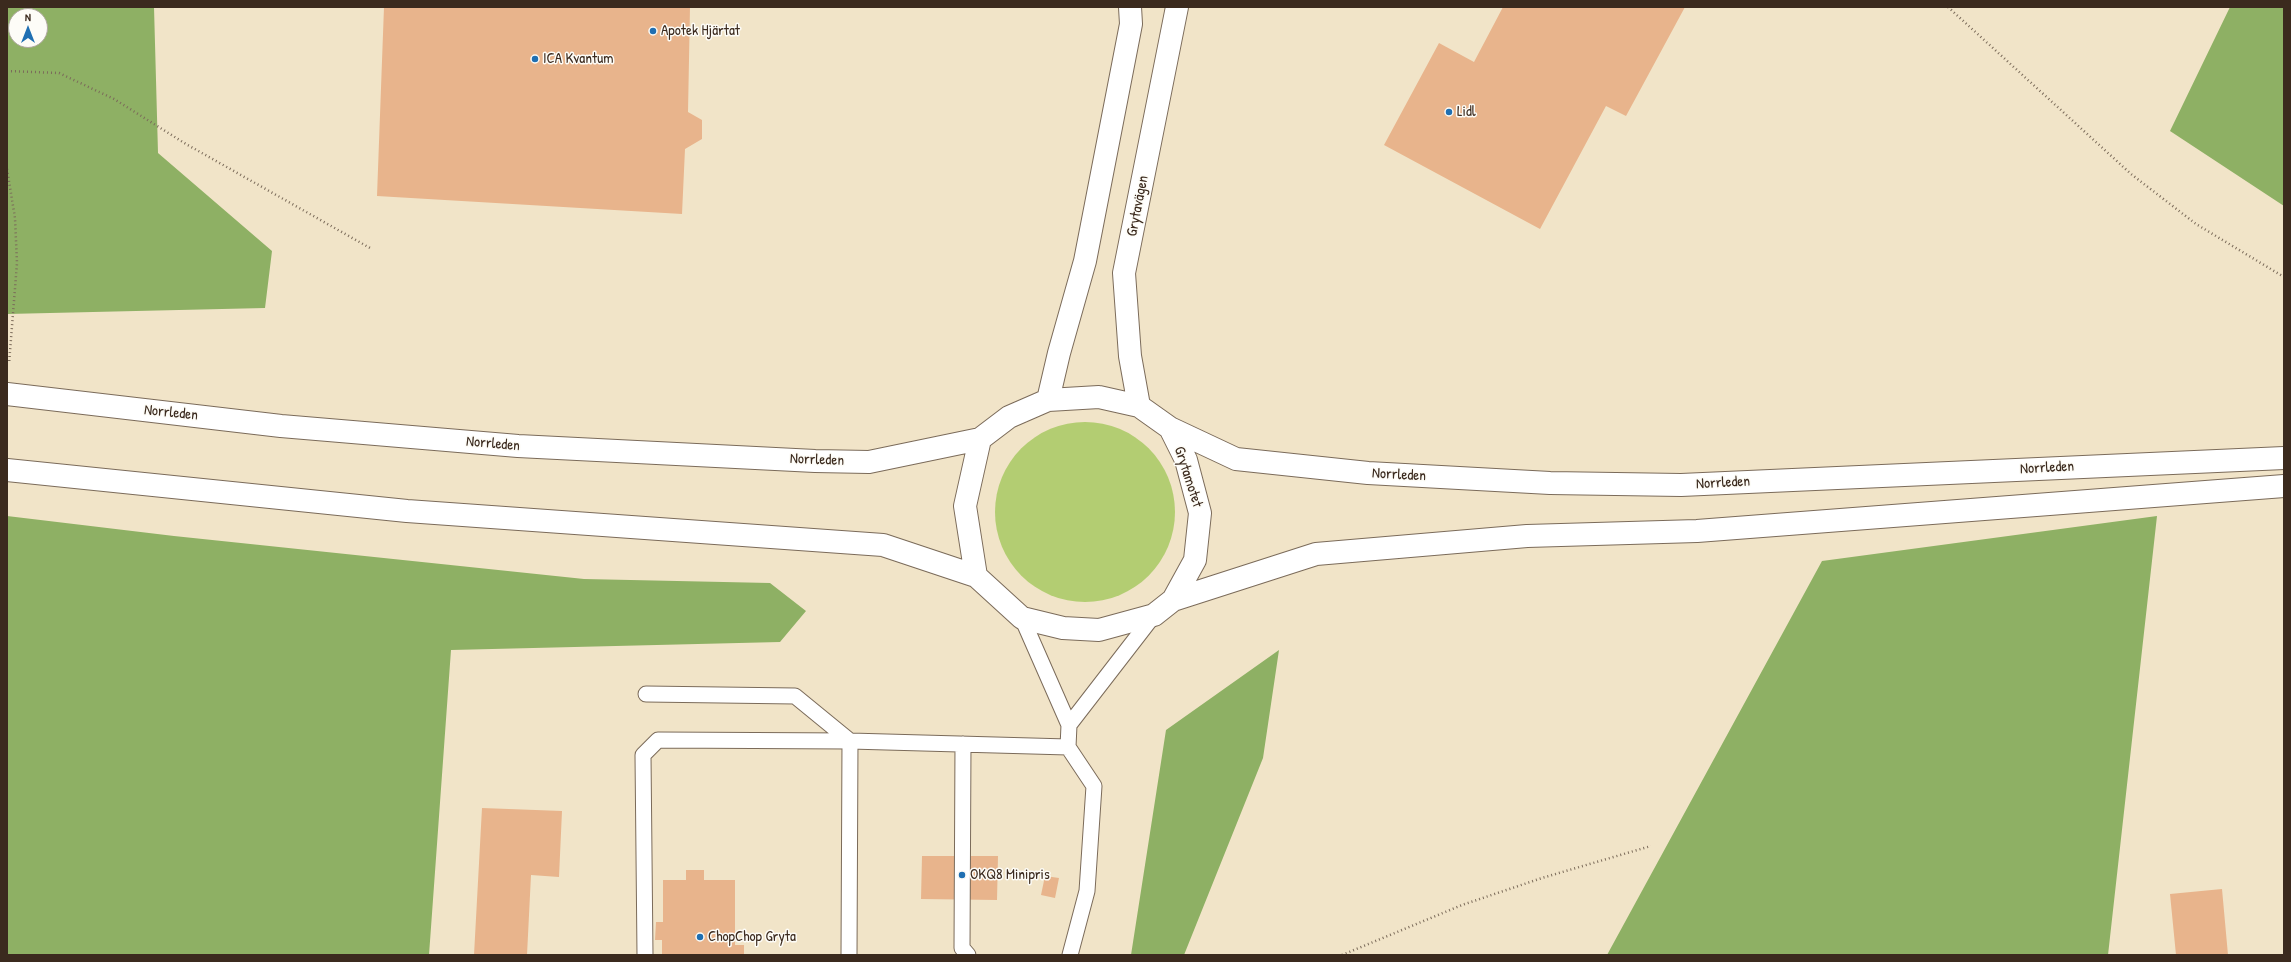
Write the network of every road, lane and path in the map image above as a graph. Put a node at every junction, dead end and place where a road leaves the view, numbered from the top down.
1 (1130, 7) edge
2 (1177, 7) edge
3 (1948, 7) edge
4 (7, 71) edge
5 (7, 169) edge
6 (370, 248) dead end
7 (2284, 277) edge
8 (9, 368) dead end
9 (7, 394) edge
10 (1048, 400) junction
11 (1139, 406) junction
12 (1170, 428) junction
13 (980, 439) junction
14 (2284, 458) edge
15 (7, 470) edge
16 (2284, 486) edge
17 (976, 576) junction
18 (1174, 600) junction
19 (1154, 615) junction
20 (1022, 618) junction
21 (646, 694) dead end
22 (1069, 725) junction
23 (850, 741) junction
24 (963, 744) junction
25 (1068, 747) junction
26 (1651, 846) dead end
27 (645, 955) edge
28 (849, 955) edge
29 (968, 955) edge
30 (1070, 955) edge
31 (1342, 955) edge

1 - 10 main road
2 - 11 main road, Grytavägen
3 - 7 path
4 - 6 path
5 - 8 path
9 - 13 main road, Norrleden
10 - 11 main road, Grytamotet
10 - 13 main road, Grytamotet
11 - 12 main road, Grytamotet
12 - 14 main road, Norrleden
12 - 18 main road, Grytamotet
13 - 17 main road
15 - 17 main road
16 - 18 main road
17 - 20 main road, Grytamotet
18 - 19 main road, Grytamotet
19 - 20 main road, Grytamotet
19 - 22 lane
20 - 22 lane
21 - 23 lane
22 - 25 lane
23 - 24 lane
23 - 27 lane
23 - 28 lane
24 - 25 lane
24 - 29 lane
25 - 30 lane
26 - 31 path

